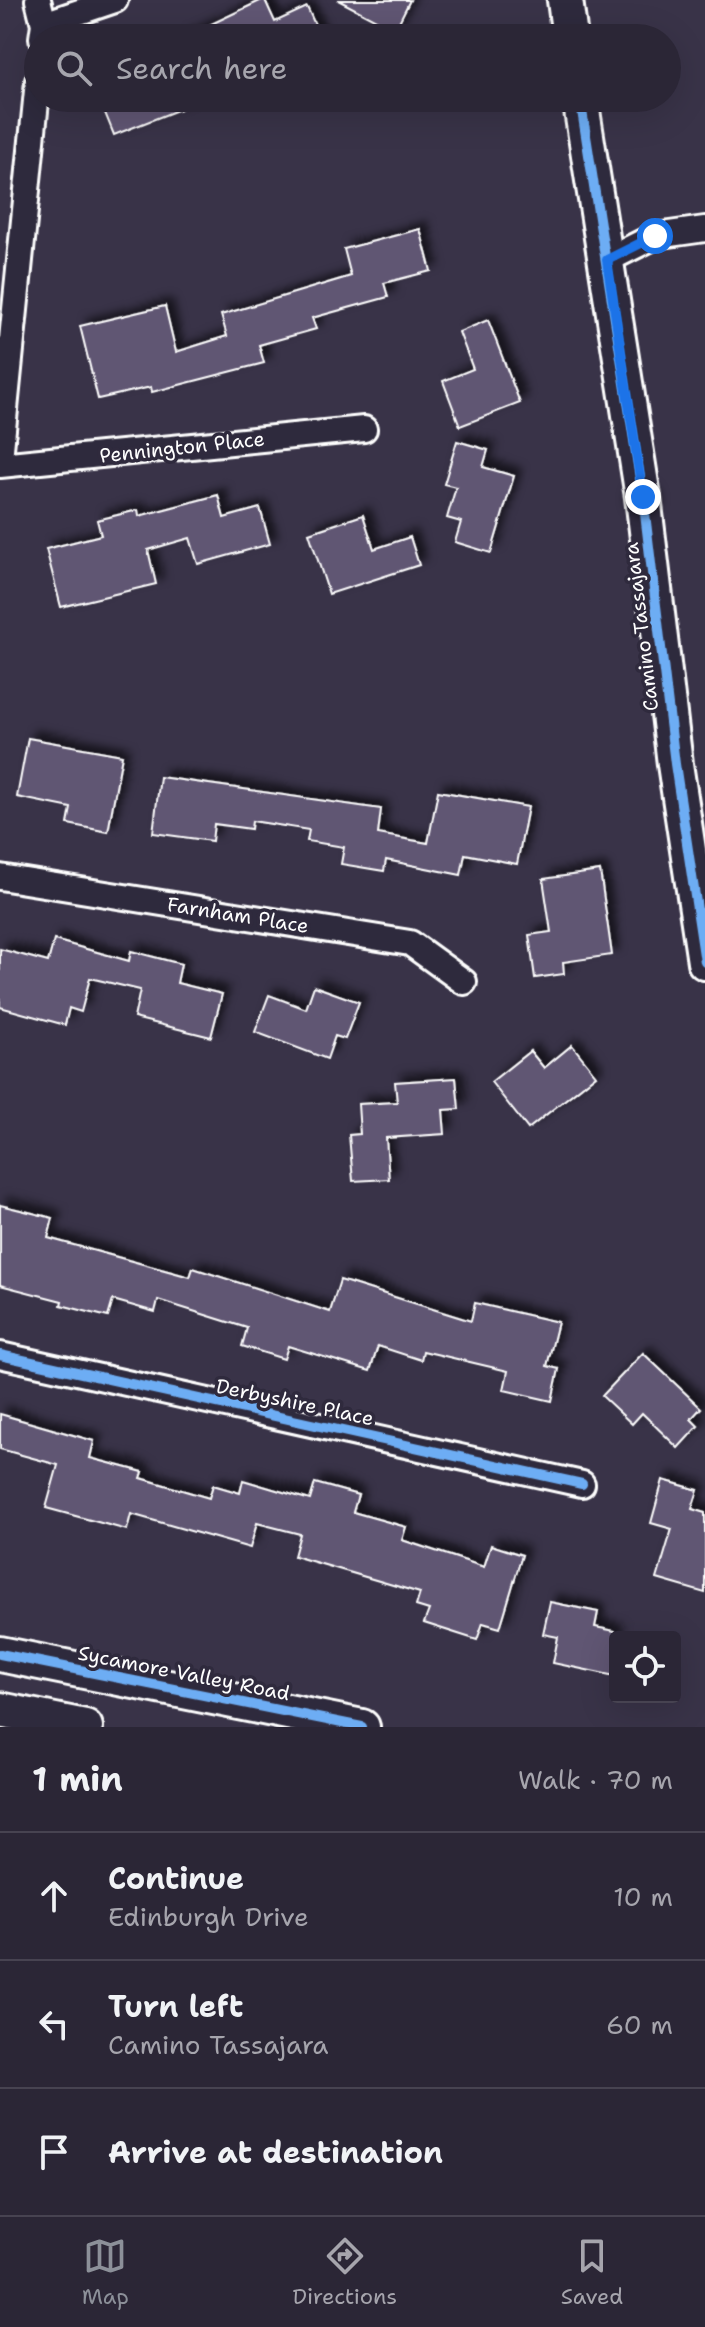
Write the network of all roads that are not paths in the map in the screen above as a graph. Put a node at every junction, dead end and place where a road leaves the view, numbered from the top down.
1 (38, 0) edge
2 (115, 0) edge
3 (565, 0) edge
4 (42, 24) edge
5 (59, 24) edge
6 (568, 24) edge
7 (35, 112) edge
8 (582, 112) edge
9 (705, 229) edge
10 (607, 260) junction
11 (364, 429) dead end
12 (0, 462) edge
13 (0, 877) edge
14 (705, 962) edge
15 (464, 982) dead end
16 (0, 1355) edge
17 (582, 1484) dead end
18 (0, 1654) edge
19 (0, 1710) edge
20 (85, 1727) edge
21 (362, 1727) edge

1 - 4 street
2 - 5 street
3 - 6 street
7 - 12 street
8 - 10 street, Camino Tassajara
9 - 10 street
10 - 14 street, Camino Tassajara
11 - 12 street, Pennington Place
13 - 15 street, Farnham Place
16 - 17 street, Derbyshire Place
18 - 21 street, Sycamore Valley Road
19 - 20 street

